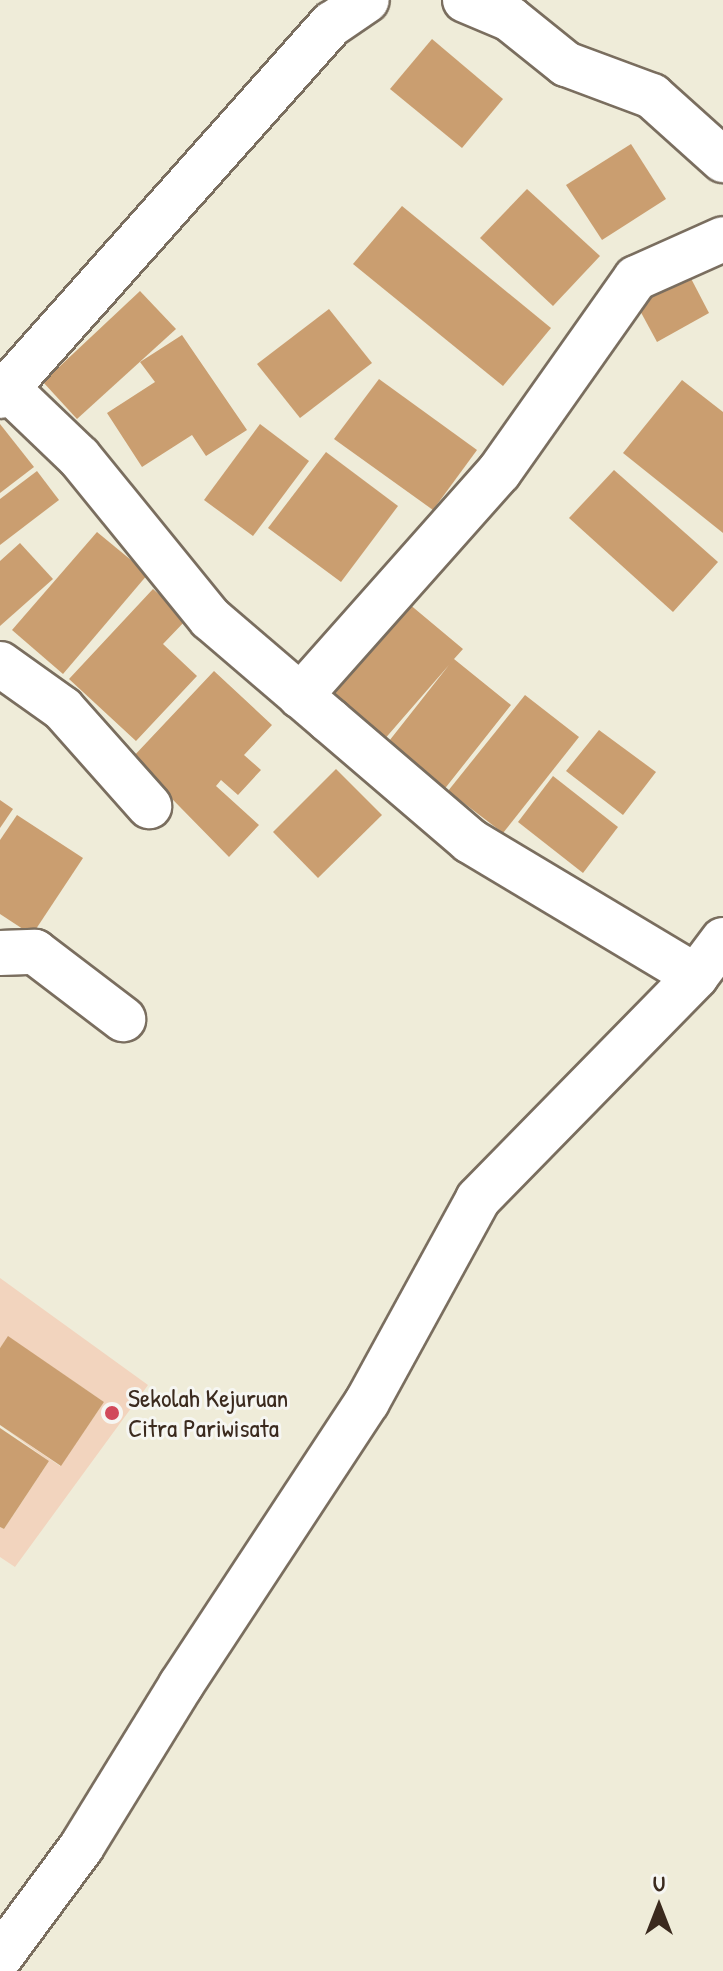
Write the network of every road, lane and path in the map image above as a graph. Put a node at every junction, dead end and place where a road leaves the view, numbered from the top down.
1 (367, 0) edge
2 (465, 0) edge
3 (723, 160) edge
4 (723, 239) edge
5 (3, 387) edge
6 (0, 664) edge
7 (300, 696) junction
8 (149, 806) dead end
9 (723, 940) edge
10 (0, 953) edge
11 (696, 976) junction
12 (123, 1019) dead end
13 (0, 1957) edge

1 - 5 street
2 - 3 street
4 - 7 street
5 - 7 street
6 - 8 street
7 - 11 street
9 - 11 street
10 - 12 street
11 - 13 street

